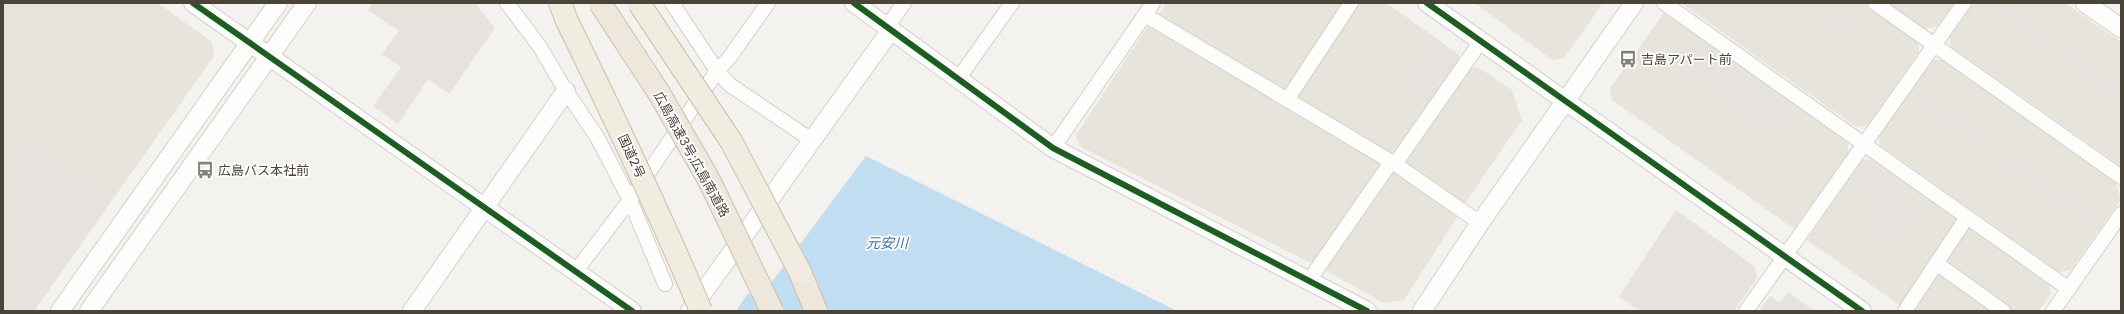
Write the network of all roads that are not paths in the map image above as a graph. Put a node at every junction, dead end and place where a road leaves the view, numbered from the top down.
1 (193, 3) edge
2 (278, 3) edge
3 (306, 3) edge
4 (507, 3) edge
5 (600, 3) edge
6 (639, 3) edge
7 (672, 3) edge
8 (768, 3) edge
9 (854, 3) edge
10 (904, 3) edge
11 (1012, 3) edge
12 (1153, 3) edge
13 (1351, 3) edge
14 (1427, 3) edge
15 (1634, 3) edge
16 (1664, 3) edge
17 (1875, 3) edge
18 (1964, 3) edge
19 (2085, 3) edge
20 (563, 12) edge
21 (1145, 15) junction
22 (2121, 28) edge
23 (891, 30) junction
24 (1481, 41) junction
25 (250, 42) junction
26 (1934, 45) junction
27 (269, 56) junction
28 (717, 70) junction
29 (958, 79) junction
30 (566, 91) junction
31 (1287, 100) junction
32 (1566, 100) junction
33 (813, 141) junction
34 (1864, 144) junction
35 (1053, 148) junction
36 (1393, 163) junction
37 (2121, 177) edge
38 (630, 200) junction
39 (486, 207) junction
40 (2121, 214) edge
41 (1966, 217) junction
42 (1480, 223) junction
43 (1785, 256) junction
44 (1936, 263) junction
45 (576, 271) junction
46 (1308, 282) junction
47 (665, 284) dead end
48 (2068, 289) junction
49 (60, 311) edge
50 (89, 311) edge
51 (412, 311) edge
52 (632, 311) edge
53 (690, 311) edge
54 (701, 311) edge
55 (772, 311) edge
56 (816, 311) edge
57 (1367, 311) edge
58 (1422, 311) edge
59 (1746, 311) edge
60 (1862, 311) edge
61 (1905, 311) edge
62 (2003, 311) edge
63 (2054, 311) edge

1 - 25 street
2 - 25 street
3 - 27 street
4 - 30 street
5 - 55 highway, 広島高速3号;広島南道路, bridge
6 - 56 highway, bridge
7 - 28 street
8 - 28 street
9 - 23 street
10 - 23 street
11 - 29 street
12 - 21 street
13 - 31 street
14 - 24 street
15 - 32 street
16 - 34 street
17 - 26 street
18 - 26 street
19 - 22 street
20 - 54 highway, 国道2号, bridge
21 - 31 street
21 - 35 street
23 - 29 street
23 - 33 street
24 - 32 street
24 - 36 street
25 - 27 street
25 - 49 street
26 - 34 street
26 - 37 street
27 - 39 street
27 - 50 street
28 - 33 street
28 - 38 street
29 - 35 street
30 - 38 street
30 - 39 street
31 - 36 street
32 - 42 street
32 - 43 street
33 - 53 street
34 - 41 street
34 - 43 street
35 - 46 street
36 - 42 street
36 - 46 street
38 - 45 street
38 - 47 street
39 - 45 street
39 - 51 street
40 - 48 street
41 - 44 street
41 - 48 street
42 - 58 street
43 - 59 street
43 - 60 street
44 - 61 street
44 - 62 street
45 - 52 street
46 - 57 street
48 - 63 street

